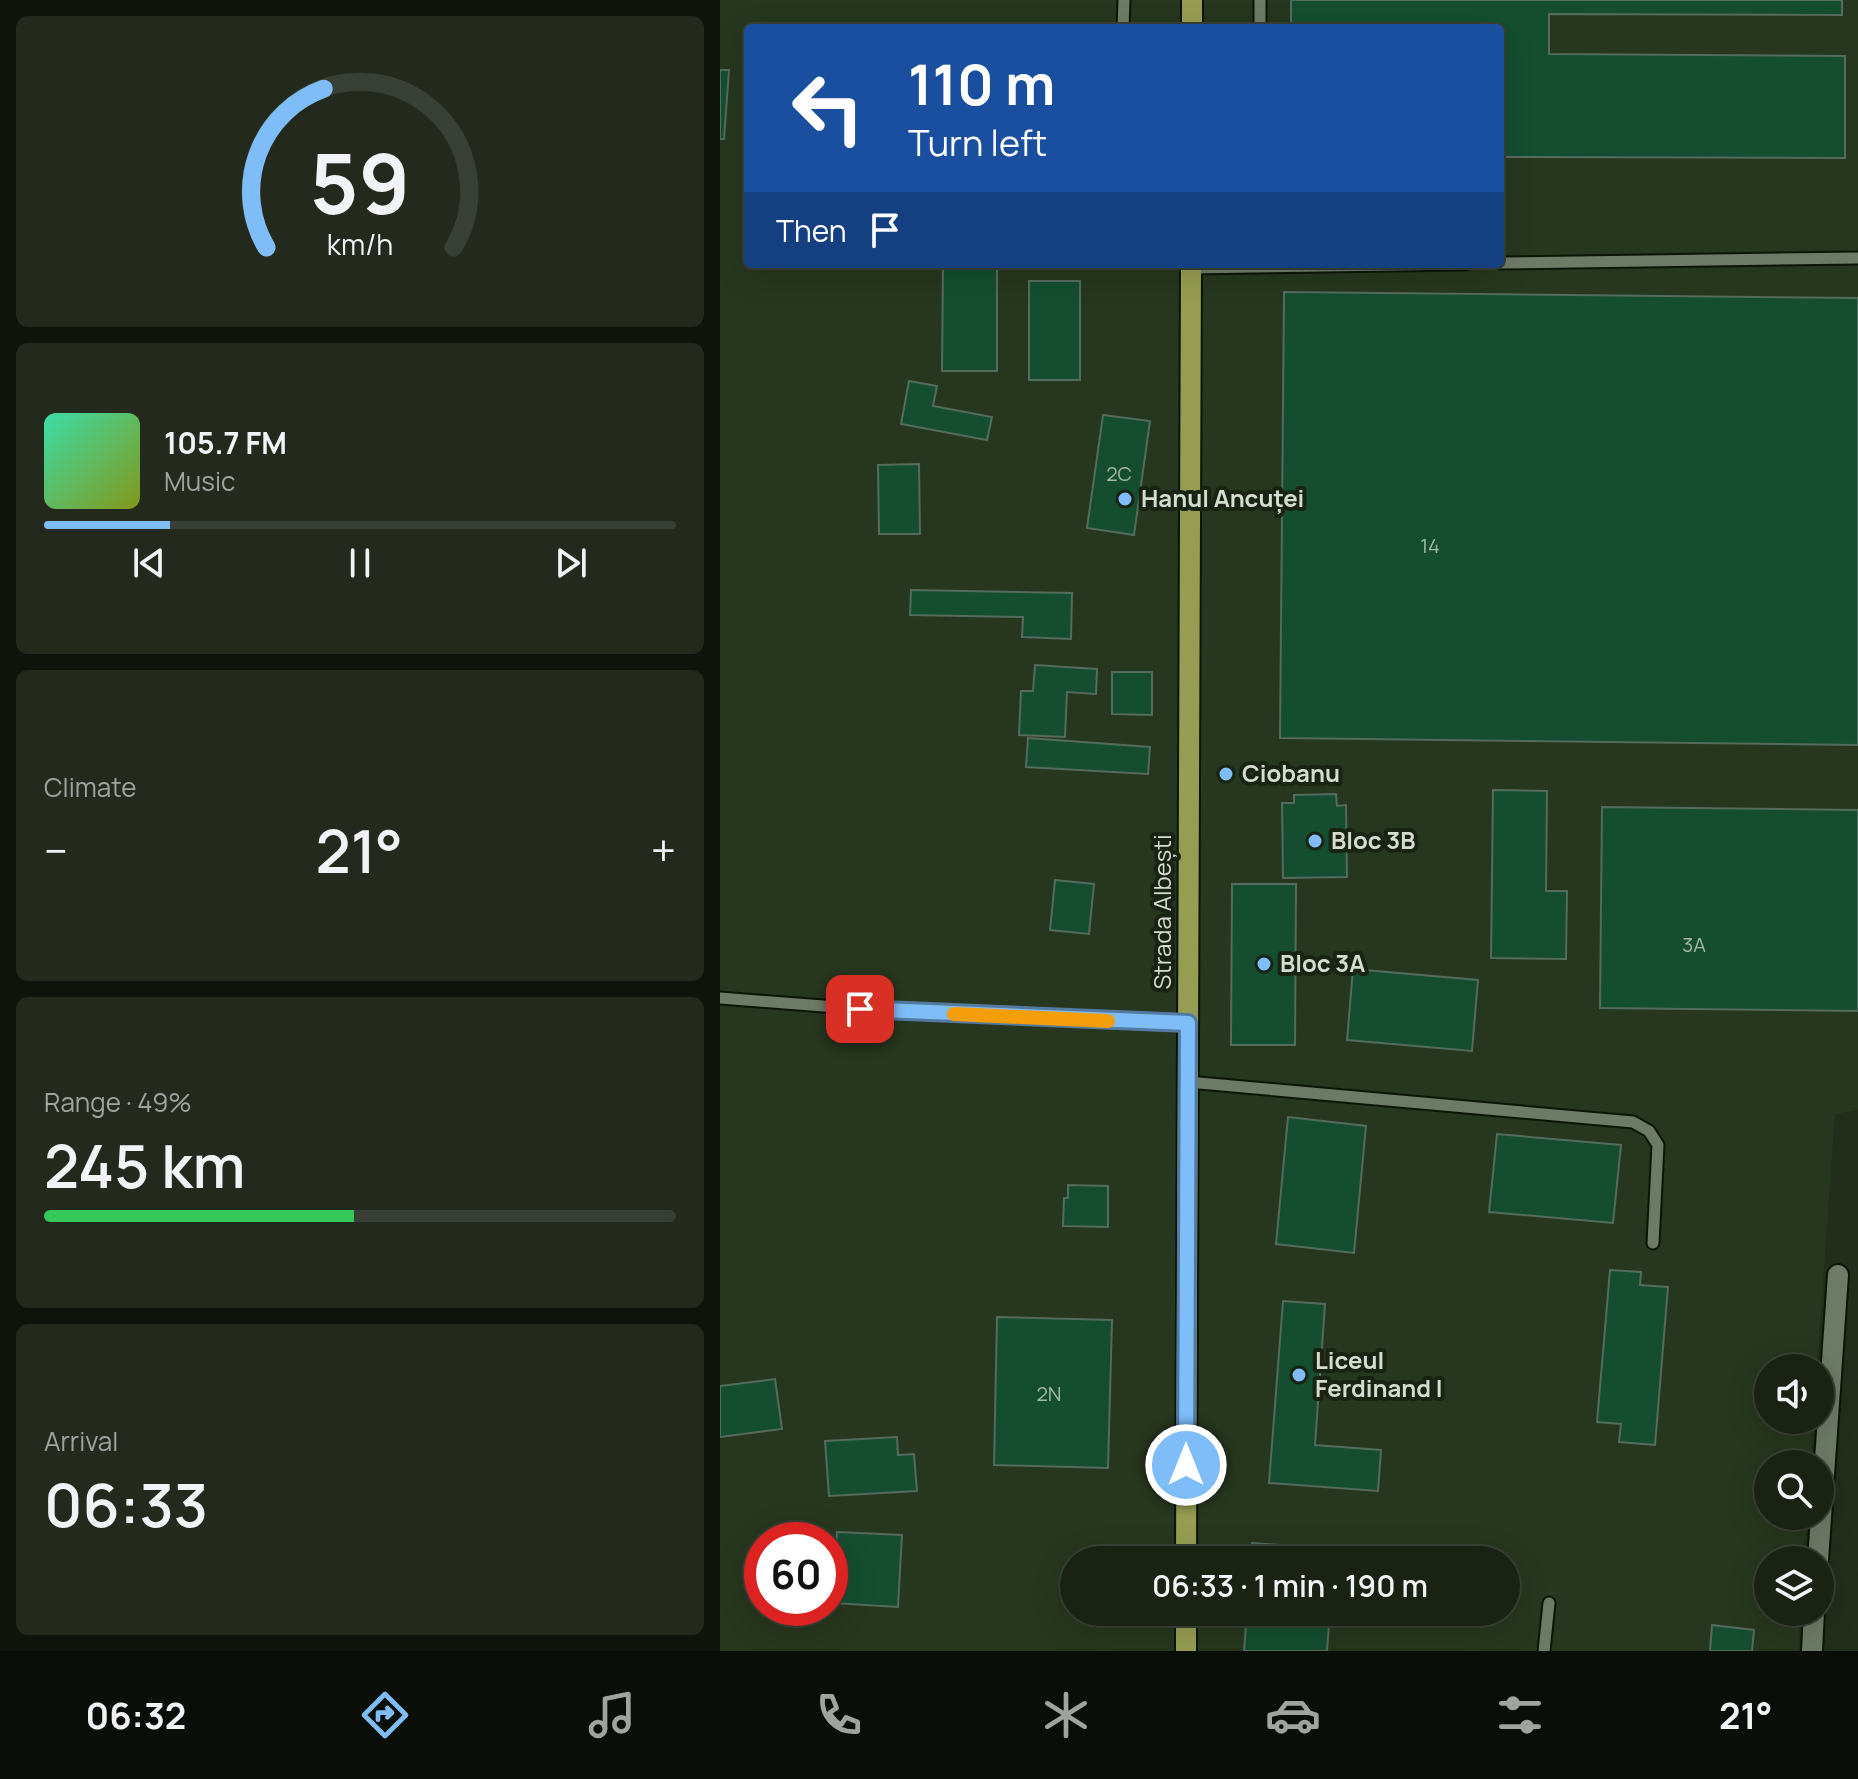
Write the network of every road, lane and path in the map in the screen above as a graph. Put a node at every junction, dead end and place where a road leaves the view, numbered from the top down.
1 (1124, 0) edge
2 (1192, 0) edge
3 (1260, 0) edge
4 (1123, 24) edge
5 (1192, 24) edge
6 (1260, 24) edge
7 (1858, 258) edge
8 (1504, 263) edge
9 (1191, 268) edge
10 (720, 998) edge
11 (1188, 1023) junction
12 (1188, 1082) junction
13 (1653, 1243) dead end
14 (1838, 1275) dead end
15 (1186, 1546) edge
16 (1819, 1546) edge
17 (1549, 1603) dead end
18 (1186, 1626) edge
19 (1813, 1626) edge
20 (1186, 1651) edge
21 (1544, 1651) edge
22 (1812, 1651) edge

1 - 4 lane
2 - 5 main road
3 - 6 lane
7 - 8 lane
9 - 11 main road, Strada Albești
10 - 11 lane
11 - 12 main road, Strada Albești
12 - 13 lane
12 - 15 main road, Strada Albești
14 - 16 street
17 - 21 lane
18 - 20 main road
19 - 22 street

